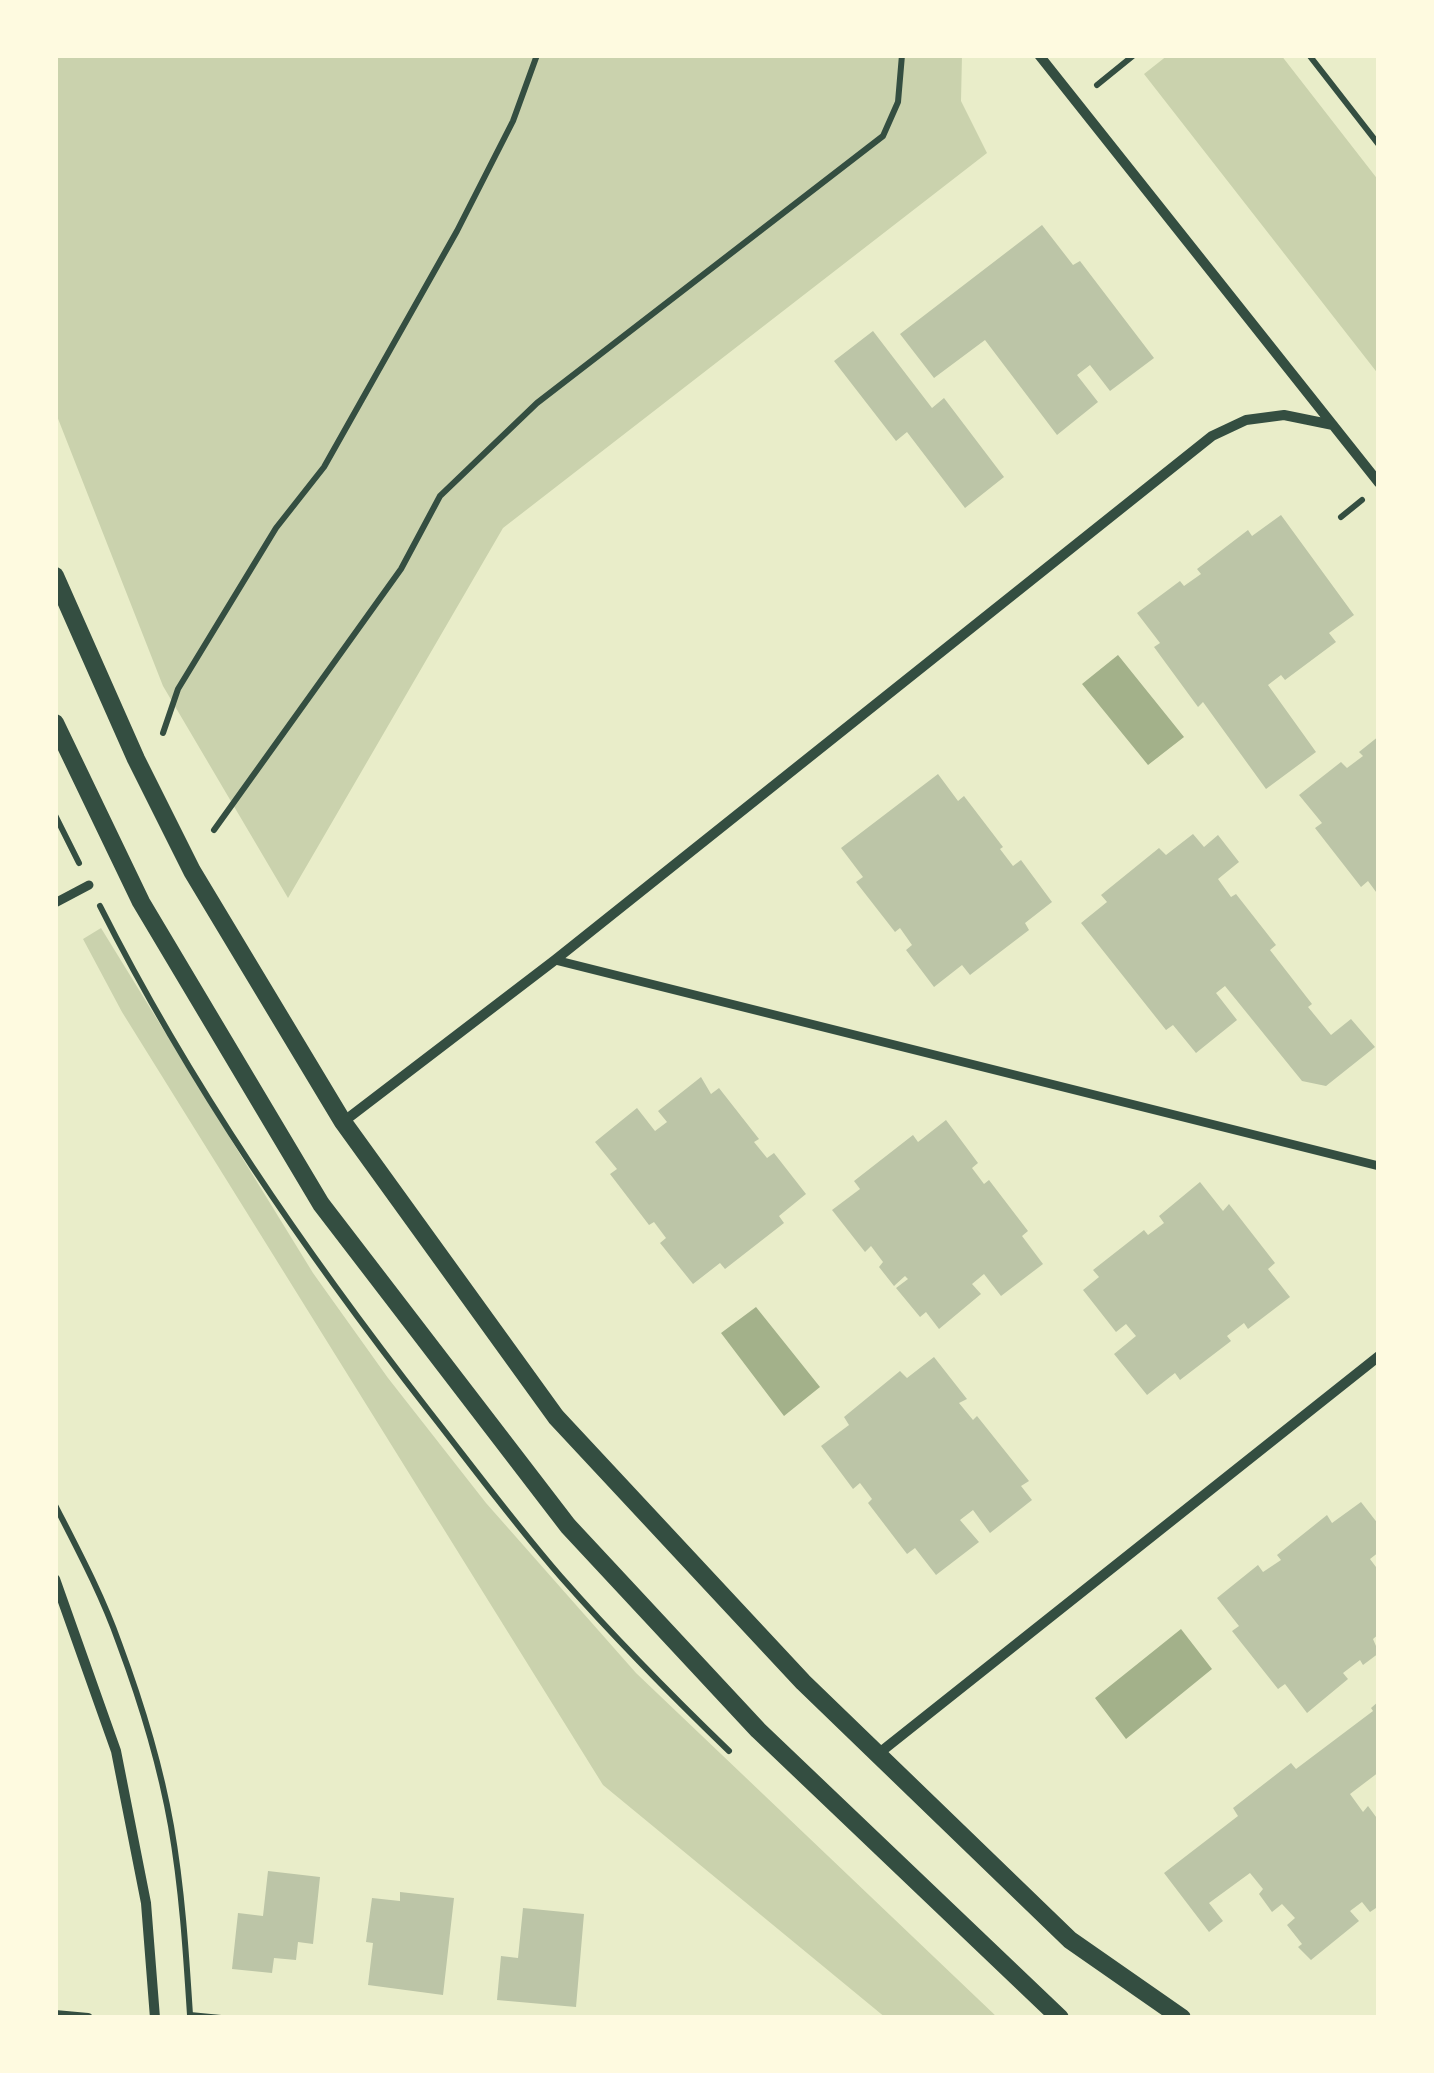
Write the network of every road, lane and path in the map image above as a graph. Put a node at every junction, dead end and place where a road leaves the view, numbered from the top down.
1 (538, 55) edge
2 (902, 55) edge
3 (1040, 55) edge
4 (1134, 55) edge
5 (1309, 55) edge
6 (1076, 101) junction
7 (1379, 145) edge
8 (1333, 425) junction
9 (1379, 483) edge
10 (55, 576) edge
11 (55, 723) edge
12 (163, 732) dead end
13 (214, 830) dead end
14 (89, 885) dead end
15 (55, 902) edge
16 (555, 960) junction
17 (343, 1122) junction
18 (1379, 1166) edge
19 (1379, 1356) edge
20 (55, 1579) edge
21 (878, 1754) junction
22 (55, 2015) edge
23 (88, 2018) edge
24 (155, 2018) edge
25 (1060, 2018) edge
26 (1182, 2018) edge

1 - 12 path
2 - 13 path
3 - 6 street
4 - 6 path
5 - 7 path
6 - 8 street
8 - 9 street
8 - 16 street
10 - 17 street
11 - 25 street
14 - 15 street
16 - 17 street
16 - 18 street
17 - 21 street
19 - 21 street
20 - 24 street
21 - 26 street
22 - 23 street

